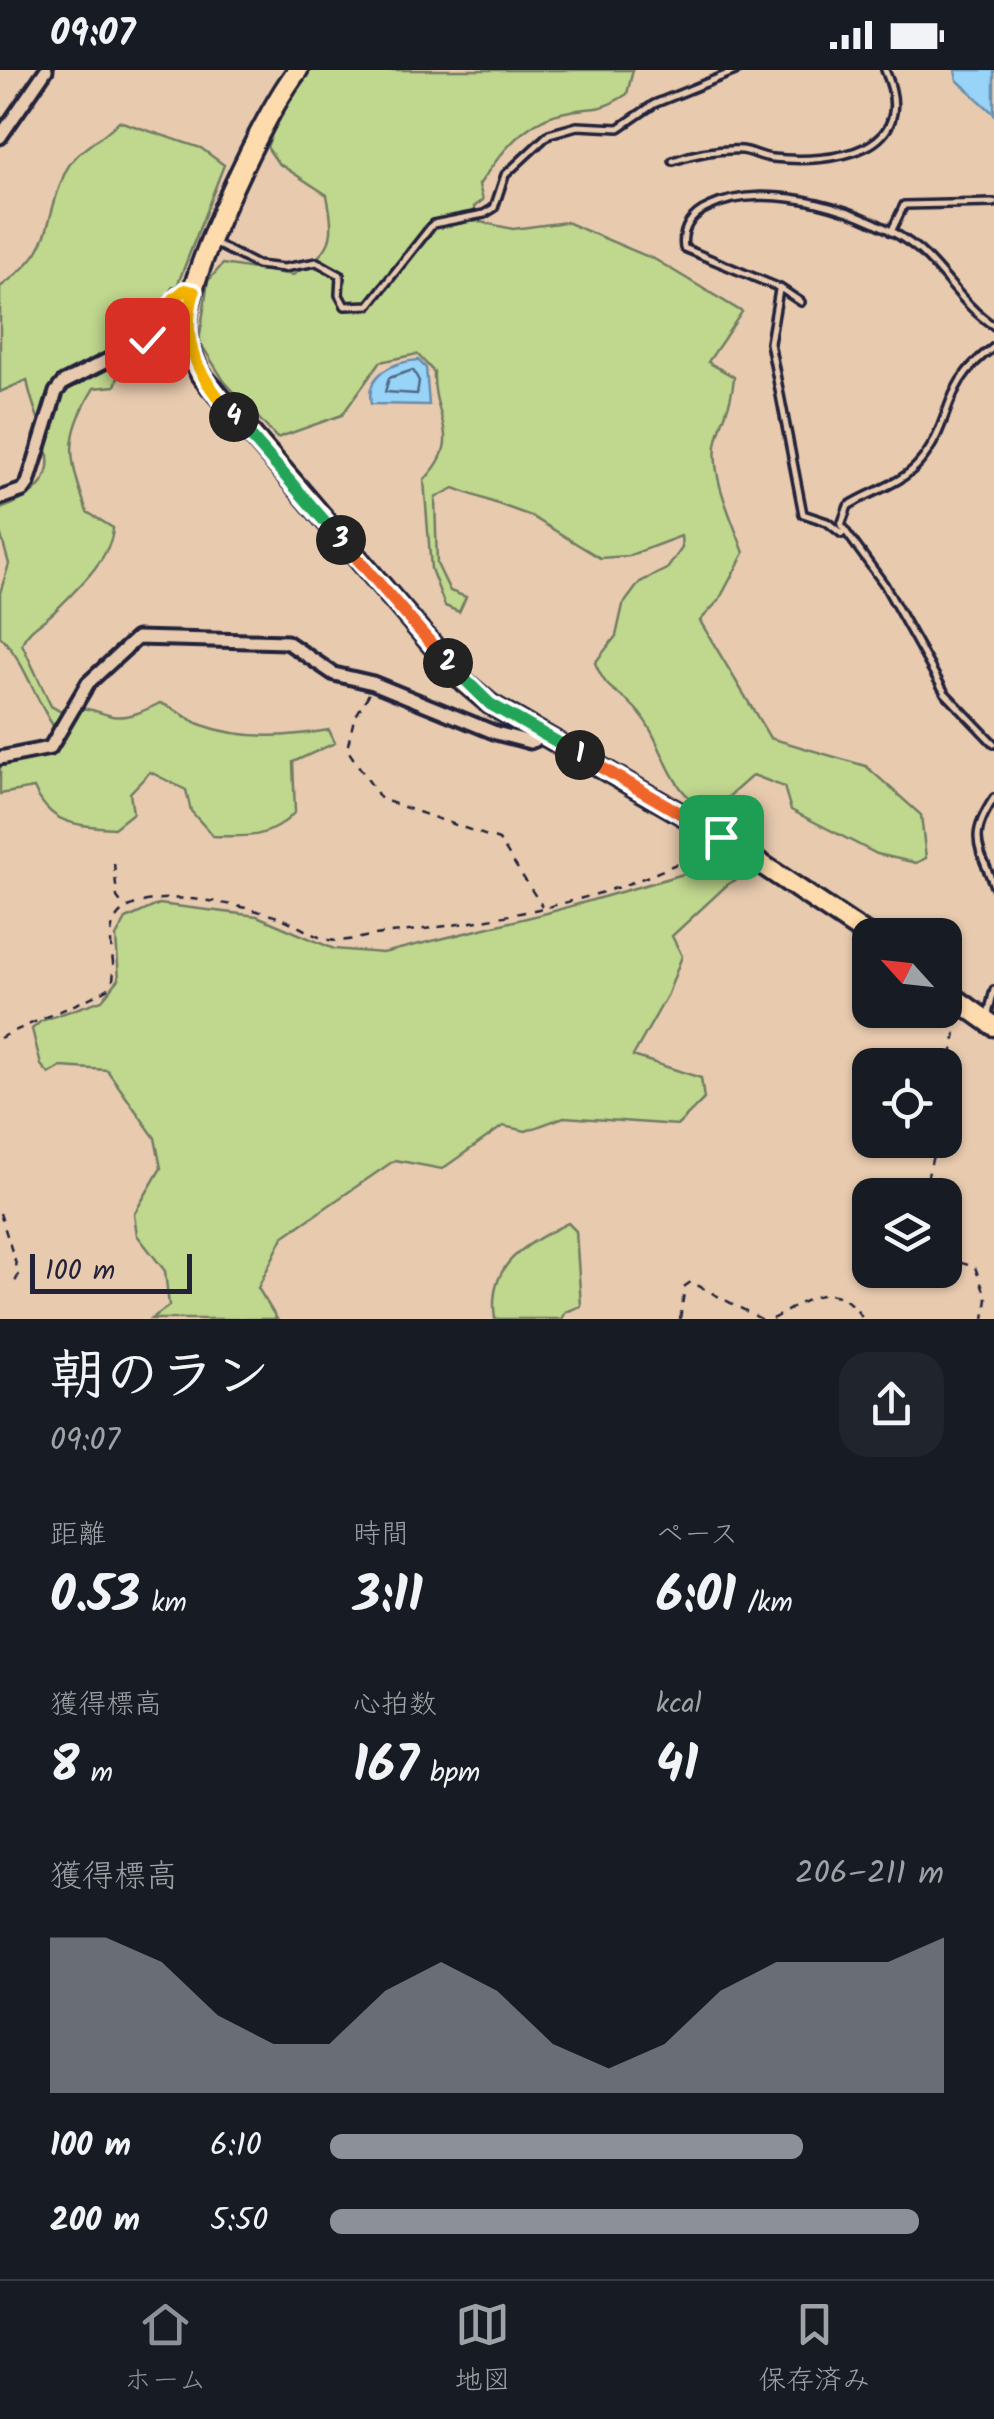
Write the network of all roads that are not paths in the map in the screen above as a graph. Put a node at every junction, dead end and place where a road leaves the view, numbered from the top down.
1 (46, 70) edge
2 (298, 70) edge
3 (738, 70) edge
4 (884, 70) edge
5 (0, 135) edge
6 (674, 160) dead end
7 (994, 203) edge
8 (891, 232) junction
9 (213, 242) junction
10 (780, 288) junction
11 (194, 292) junction
12 (800, 302) dead end
13 (994, 326) edge
14 (994, 347) edge
15 (0, 498) edge
16 (845, 536) junction
17 (547, 736) junction
18 (994, 744) edge
19 (0, 758) edge
20 (994, 798) edge
21 (994, 886) edge
22 (852, 926) edge
23 (994, 990) edge
24 (962, 1002) edge
25 (990, 1023) edge

1 - 5 street
2 - 9 main road
3 - 9 lane
4 - 6 lane
7 - 8 lane
8 - 10 lane
8 - 13 lane
9 - 11 main road
10 - 12 lane
10 - 16 lane
11 - 15 street
11 - 17 main road
14 - 16 lane
16 - 18 lane
17 - 19 street
17 - 22 main road
20 - 21 lane
23 - 25 lane
24 - 25 main road

